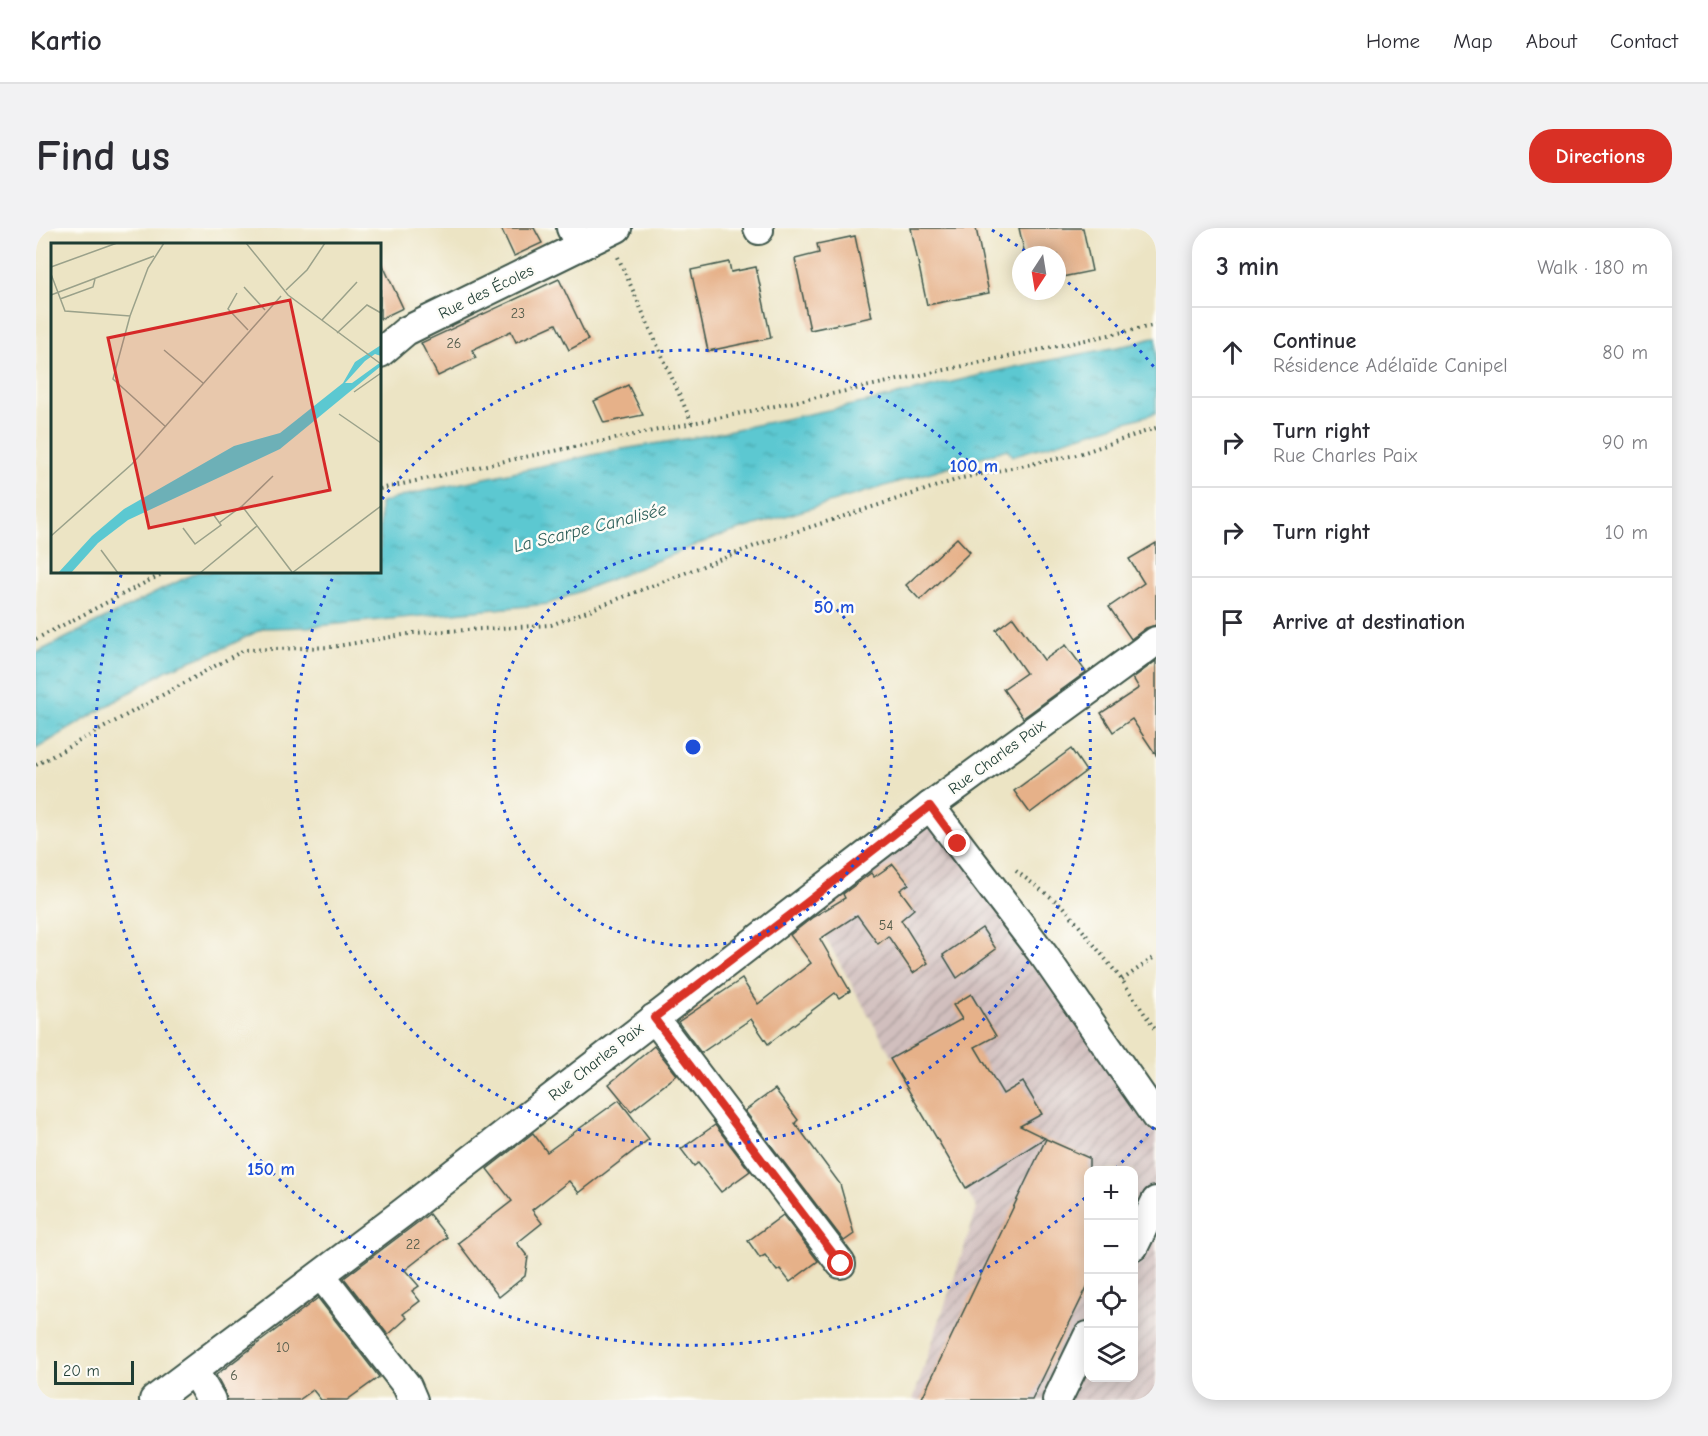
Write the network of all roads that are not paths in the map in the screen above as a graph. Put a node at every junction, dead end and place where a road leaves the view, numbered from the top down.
1 (612, 230) edge
2 (576, 237) edge
3 (381, 352) edge
4 (1156, 641) edge
5 (930, 806) junction
6 (654, 1018) junction
7 (1156, 1117) edge
8 (1156, 1201) edge
9 (1138, 1238) edge
10 (841, 1264) dead end
11 (321, 1275) junction
12 (1084, 1346) edge
13 (194, 1371) junction
14 (154, 1400) edge
15 (211, 1400) edge
16 (413, 1400) edge
17 (1057, 1400) edge

1 - 2 street, Rue des Écoles
2 - 3 street, Rue des Écoles
4 - 5 street, Rue Charles Paix
5 - 6 street, Rue Charles Paix
5 - 7 street
6 - 10 street
6 - 11 street, Rue Charles Paix
8 - 9 street
11 - 13 street, Rue Charles Paix
11 - 16 street
12 - 17 street
13 - 14 street, Rue Charles Paix
13 - 15 street

